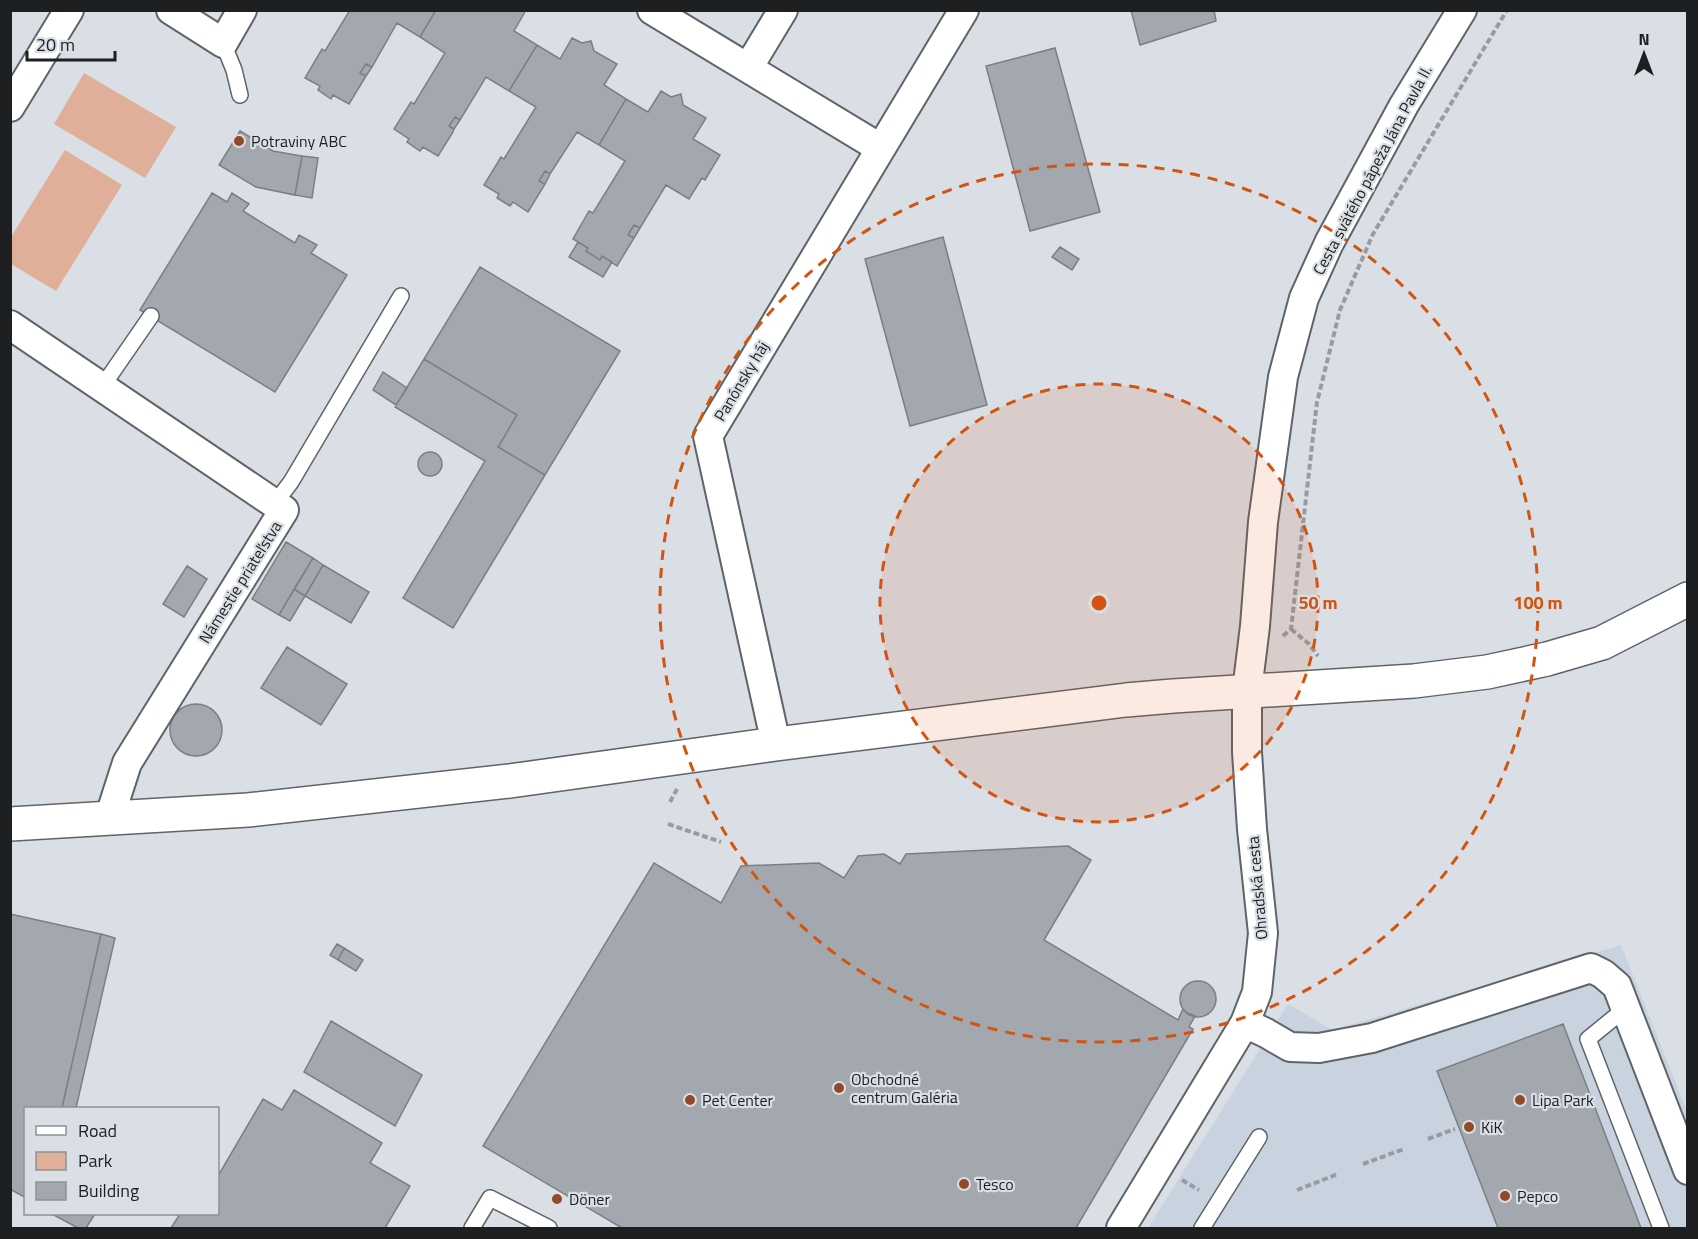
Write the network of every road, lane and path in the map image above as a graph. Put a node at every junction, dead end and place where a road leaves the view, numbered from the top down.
1 (69, 10) edge
2 (171, 10) edge
3 (242, 10) edge
4 (652, 10) edge
5 (783, 10) edge
6 (964, 10) edge
7 (1462, 10) edge
8 (1507, 10) edge
9 (223, 43) junction
10 (748, 68) junction
11 (240, 95) dead end
12 (10, 107) edge
13 (880, 148) junction
14 (401, 296) dead end
15 (151, 316) dead end
16 (10, 325) edge
17 (102, 387) junction
18 (275, 503) junction
19 (1688, 599) edge
20 (1291, 629) junction
21 (1273, 639) dead end
22 (1320, 658) dead end
23 (1247, 691) junction
24 (776, 744) junction
25 (110, 819) junction
26 (10, 824) edge
27 (668, 824) dead end
28 (722, 842) dead end
29 (1626, 1008) junction
30 (1245, 1023) junction
31 (1455, 1129) dead end
32 (1259, 1137) dead end
33 (1428, 1139) dead end
34 (1404, 1149) dead end
35 (1363, 1164) dead end
36 (1688, 1170) edge
37 (1338, 1174) dead end
38 (1182, 1180) dead end
39 (1297, 1191) dead end
40 (1205, 1193) dead end
41 (472, 1228) edge
42 (549, 1228) edge
43 (1121, 1228) edge
44 (1202, 1228) edge
45 (1661, 1228) edge

1 - 12 street
2 - 9 street
3 - 9 street
4 - 10 street
5 - 10 street
6 - 13 street, Panónsky háj
7 - 23 street, Cesta svätého pápeža Jána Pavla II.
8 - 20 path
9 - 11 lane
10 - 13 street
13 - 24 street, Panónsky háj
14 - 18 lane
15 - 17 lane
16 - 17 street, Námestie priateľstva
17 - 18 street, Námestie priateľstva
18 - 25 street, Námestie priateľstva
19 - 23 street
20 - 21 path
20 - 22 path
23 - 24 street
23 - 30 street, Ohradská cesta
24 - 25 street
25 - 26 street
27 - 28 path
29 - 30 street
29 - 36 street
29 - 45 lane
30 - 43 street, Ohradská cesta
31 - 33 path
32 - 44 lane
34 - 35 path
37 - 39 path
38 - 40 path
41 - 42 lane

